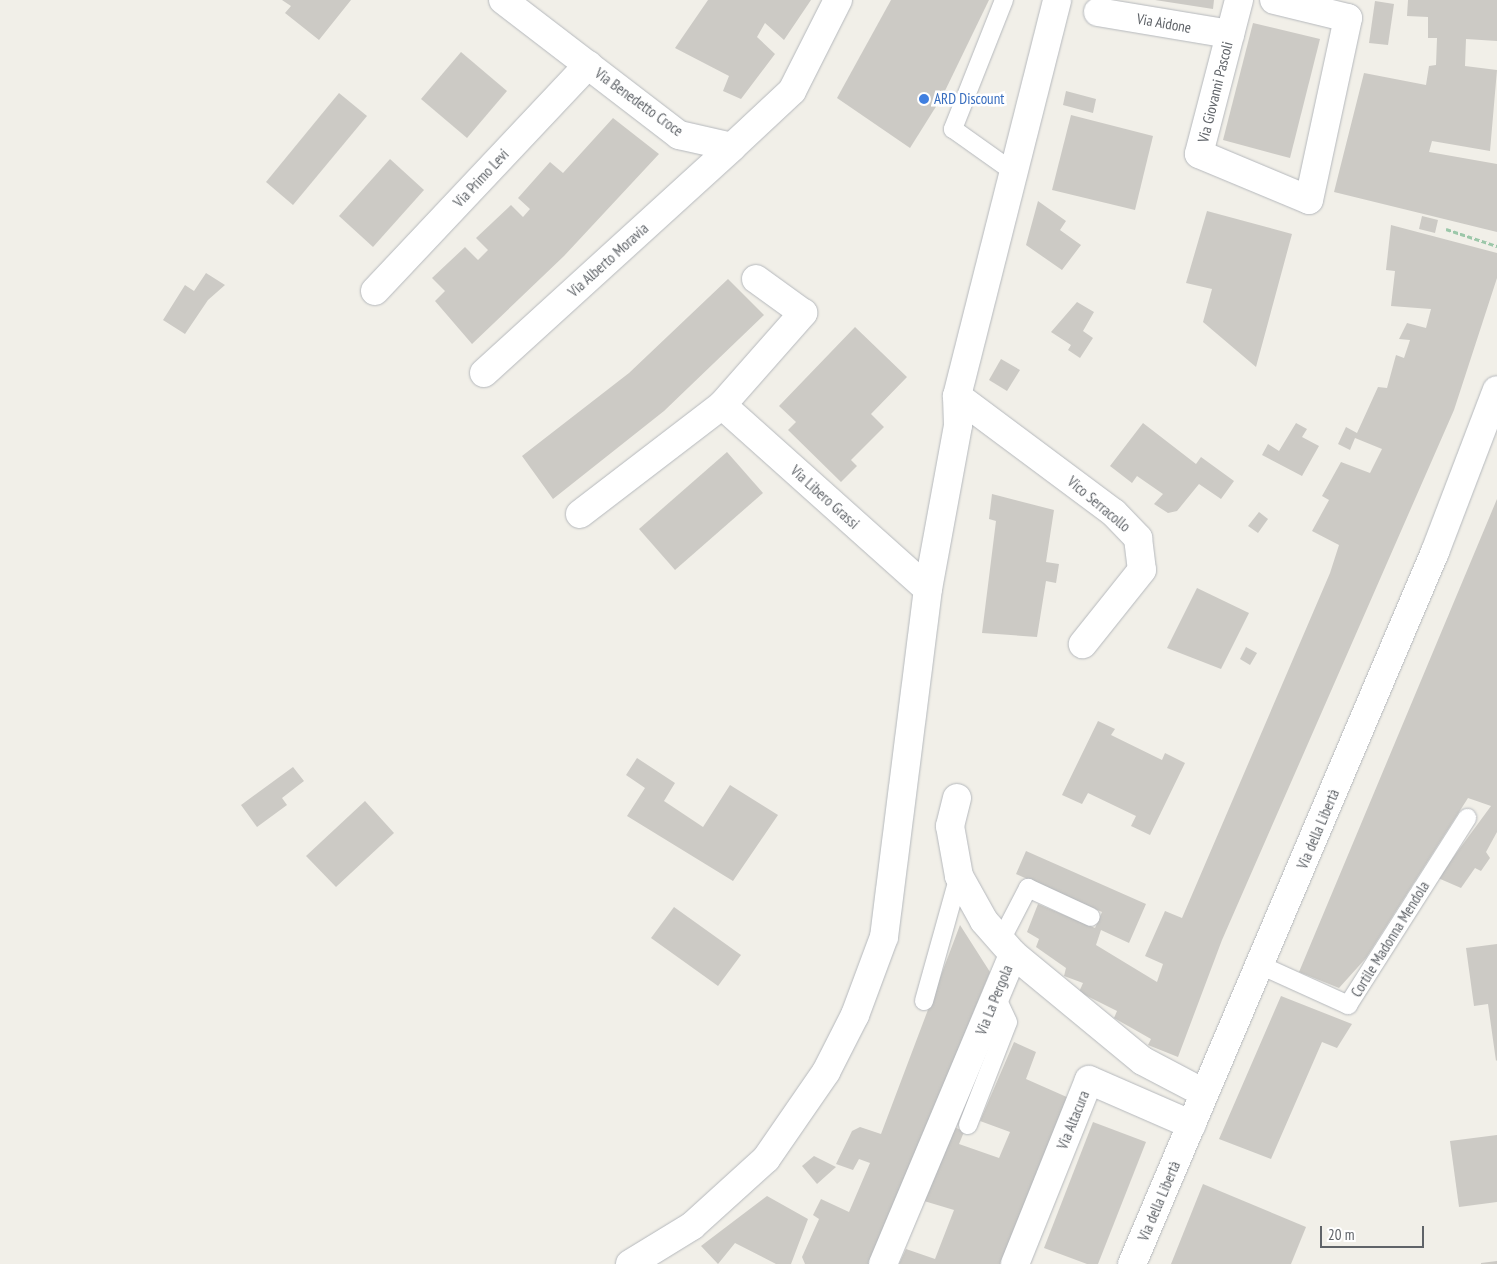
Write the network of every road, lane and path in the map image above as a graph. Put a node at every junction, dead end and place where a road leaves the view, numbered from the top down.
1 (503, 0) edge
2 (838, 0) edge
3 (1004, 0) edge
4 (1057, 0) edge
5 (1238, 0) edge
6 (1274, 0) edge
7 (1098, 12) dead end
8 (1230, 34) junction
9 (588, 65) junction
10 (732, 147) junction
11 (1015, 173) junction
12 (1446, 229) dead end
13 (1497, 246) edge
14 (756, 279) dead end
15 (374, 291) dead end
16 (484, 373) dead end
17 (1497, 390) edge
18 (957, 396) junction
19 (722, 404) junction
20 (580, 514) dead end
21 (928, 589) junction
22 (1083, 644) dead end
23 (957, 798) dead end
24 (1467, 818) dead end
25 (959, 876) junction
26 (1091, 917) dead end
27 (1006, 948) junction
28 (1260, 965) junction
29 (996, 996) junction
30 (924, 1001) dead end
31 (1204, 1093) junction
32 (968, 1125) dead end
33 (1192, 1125) junction
34 (630, 1264) edge
35 (883, 1264) edge
36 (1015, 1264) edge
37 (1132, 1264) edge

1 - 9 street, Via Benedetto Croce
2 - 10 street
3 - 11 lane
4 - 11 street
5 - 8 street, Via Giovanni Pascoli
6 - 8 street, Via Giovanni Pascoli
7 - 8 street, Via Aidone
9 - 10 street, Via Benedetto Croce
9 - 15 street, Via Primo Levi
10 - 16 street, Via Alberto Moravia
11 - 18 street
12 - 13 path
14 - 19 street
17 - 28 street, Via della Libertà
18 - 21 street
18 - 22 street, Vico Serracollo
19 - 20 street
19 - 21 street, Via Libero Grassi
21 - 34 street
23 - 25 street
24 - 28 lane, Cortile Madonna Mendola
25 - 27 street
25 - 30 lane
26 - 27 lane
27 - 29 street, Via La Pergola
27 - 31 street, Via La Pergola
28 - 31 street, Via della Libertà
29 - 32 lane
29 - 35 street, Via La Pergola
31 - 33 street, Via della Libertà
33 - 36 street, Via Altacura
33 - 37 street, Via della Libertà

